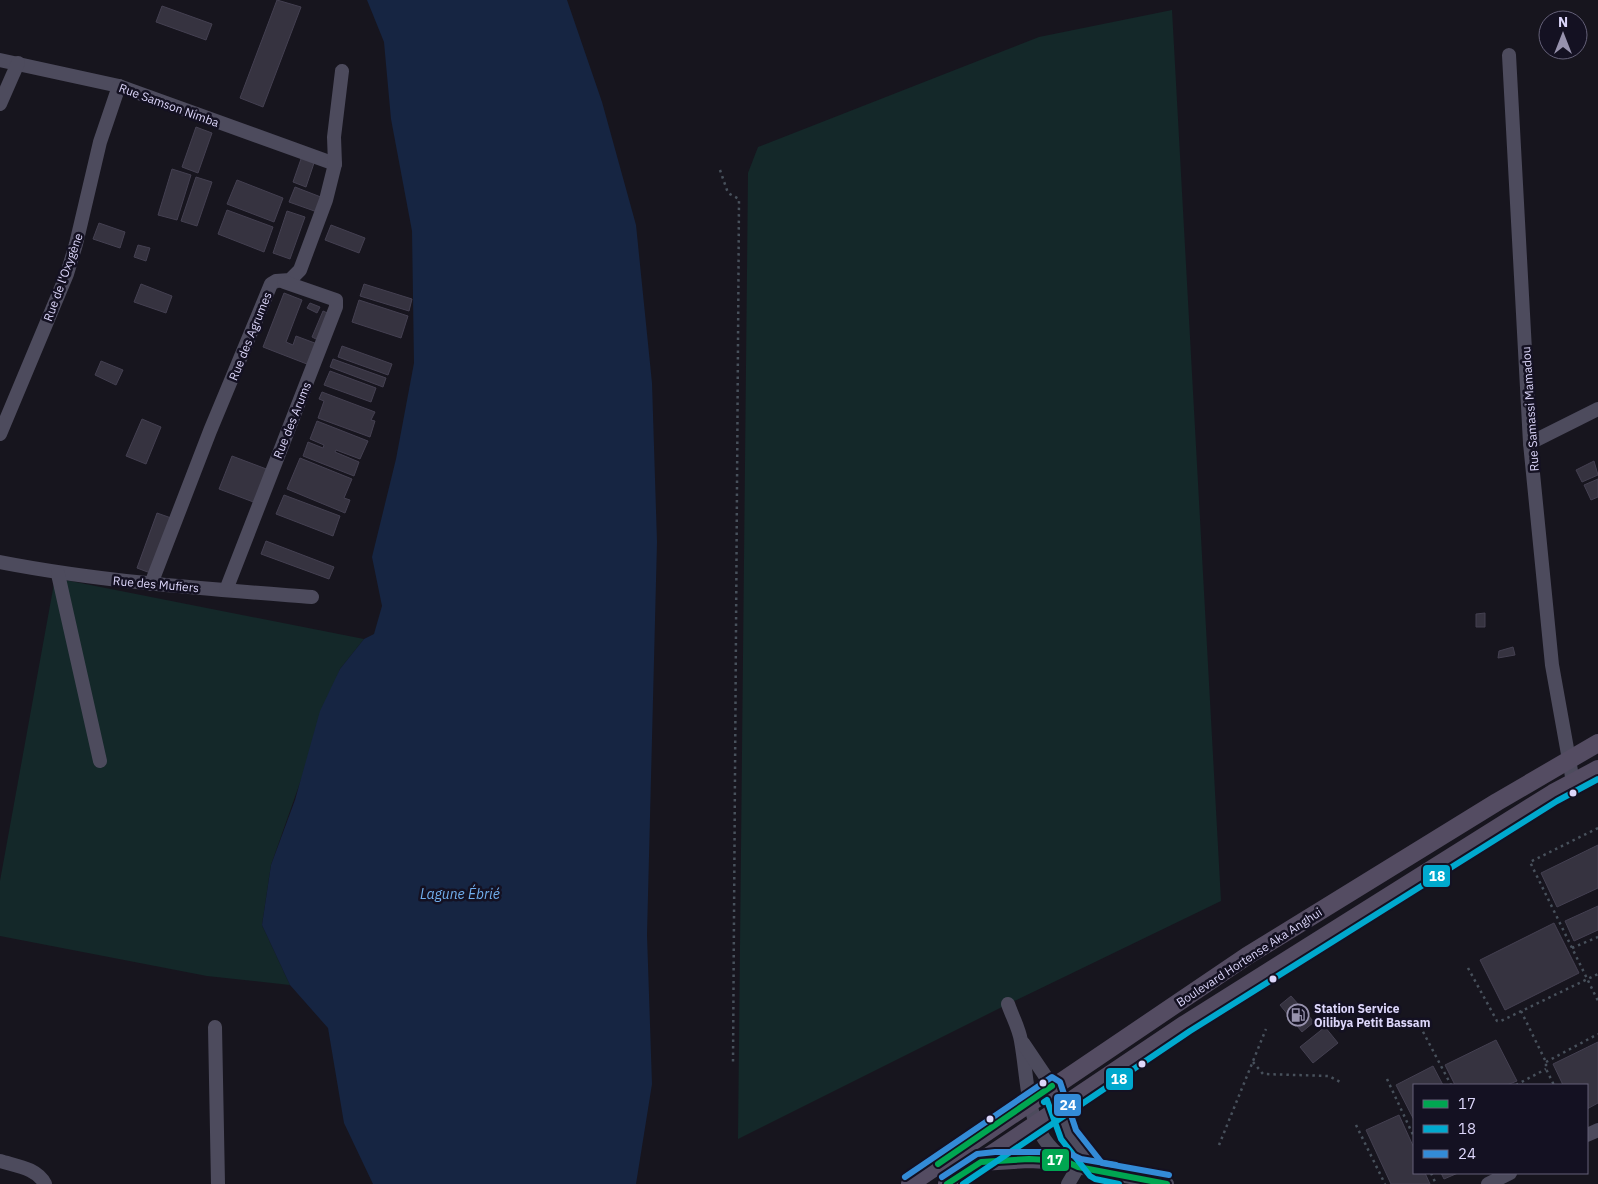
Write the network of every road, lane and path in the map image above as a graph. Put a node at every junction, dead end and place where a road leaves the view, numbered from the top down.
1 (1509, 55) dead end
2 (0, 60) edge
3 (18, 63) junction
4 (342, 71) dead end
5 (119, 86) junction
6 (0, 104) edge
7 (335, 164) junction
8 (720, 170) dead end
9 (284, 282) junction
10 (1598, 409) edge
11 (0, 434) edge
12 (1530, 443) junction
13 (0, 562) edge
14 (58, 574) junction
15 (151, 584) junction
16 (226, 590) junction
17 (312, 597) dead end
18 (1597, 743) edge
19 (1570, 760) junction
20 (100, 761) dead end
21 (1598, 769) edge
22 (1573, 782) junction
23 (1598, 828) edge
24 (1598, 937) edge
25 (1572, 948) junction
26 (1468, 968) dead end
27 (1598, 974) edge
28 (1588, 980) junction
29 (1598, 1001) edge
30 (1008, 1004) dead end
31 (1521, 1011) junction
32 (1420, 1026) dead end
33 (215, 1027) dead end
34 (1266, 1029) dead end
35 (1598, 1034) edge
36 (1021, 1039) junction
37 (1253, 1062) junction
38 (1546, 1062) junction
39 (733, 1063) dead end
40 (1546, 1069) junction
41 (1387, 1079) dead end
42 (1342, 1084) dead end
43 (1450, 1084) edge
44 (1518, 1084) edge
45 (1554, 1084) edge
46 (1052, 1086) junction
47 (1029, 1102) junction
48 (1060, 1106) junction
49 (1035, 1124) junction
50 (1356, 1125) dead end
51 (1413, 1135) edge
52 (1219, 1146) dead end
53 (0, 1161) edge
54 (981, 1162) junction
55 (1072, 1164) junction
56 (1097, 1171) junction
57 (1508, 1174) edge
58 (1490, 1183) edge
59 (45, 1184) edge
60 (218, 1184) edge
61 (910, 1184) edge
62 (946, 1184) edge
63 (1068, 1184) edge
64 (1168, 1184) edge
65 (1386, 1184) edge

1 - 12 street, Rue Samassi Mamadou
2 - 3 street, Rue Samson Nimba
3 - 5 street, Rue Samson Nimba
3 - 6 street
4 - 7 street, Rue des Agrumes
5 - 7 street, Rue Samson Nimba
5 - 11 street, Rue de l'Oxygène
7 - 9 street, Rue des Agrumes
8 - 39 path
9 - 15 street, Rue des Agrumes
9 - 16 street, Rue des Arums
10 - 12 street
12 - 19 street, Rue Samassi Mamadou
13 - 14 street, Rue des Mufiers
14 - 15 street, Rue des Mufiers
14 - 20 street
15 - 16 street, Rue des Mufiers
16 - 17 street, Rue des Mufiers
18 - 19 main road, Boulevard Hortense Aka Anghui
19 - 22 street, Rue Samassi Mamadou
19 - 46 main road, Boulevard Hortense Aka Anghui
21 - 22 main road, Boulevard Hortense Aka Anghui
22 - 48 main road, Boulevard Hortense Aka Anghui
23 - 25 path
24 - 25 path
25 - 28 path
26 - 31 path
27 - 28 path
28 - 29 path
28 - 31 path
30 - 36 street
31 - 38 path
32 - 43 path
33 - 60 street
34 - 37 path
35 - 38 path
36 - 46 street
36 - 47 street
37 - 42 path
37 - 52 path
38 - 40 path
40 - 44 path
40 - 45 path
41 - 51 path
46 - 47 main road, Boulevard Hortense Aka Anghui
46 - 48 street
47 - 49 street
47 - 61 main road, Boulevard Hortense Aka Anghui
48 - 49 main road, Boulevard Hortense Aka Anghui
48 - 56 street
49 - 54 main road, Boulevard Hortense Aka Anghui
49 - 55 street
50 - 65 path
53 - 59 street
54 - 55 main road
54 - 62 main road, Boulevard Hortense Aka Anghui
55 - 56 street
55 - 63 street
56 - 64 street
57 - 58 street

